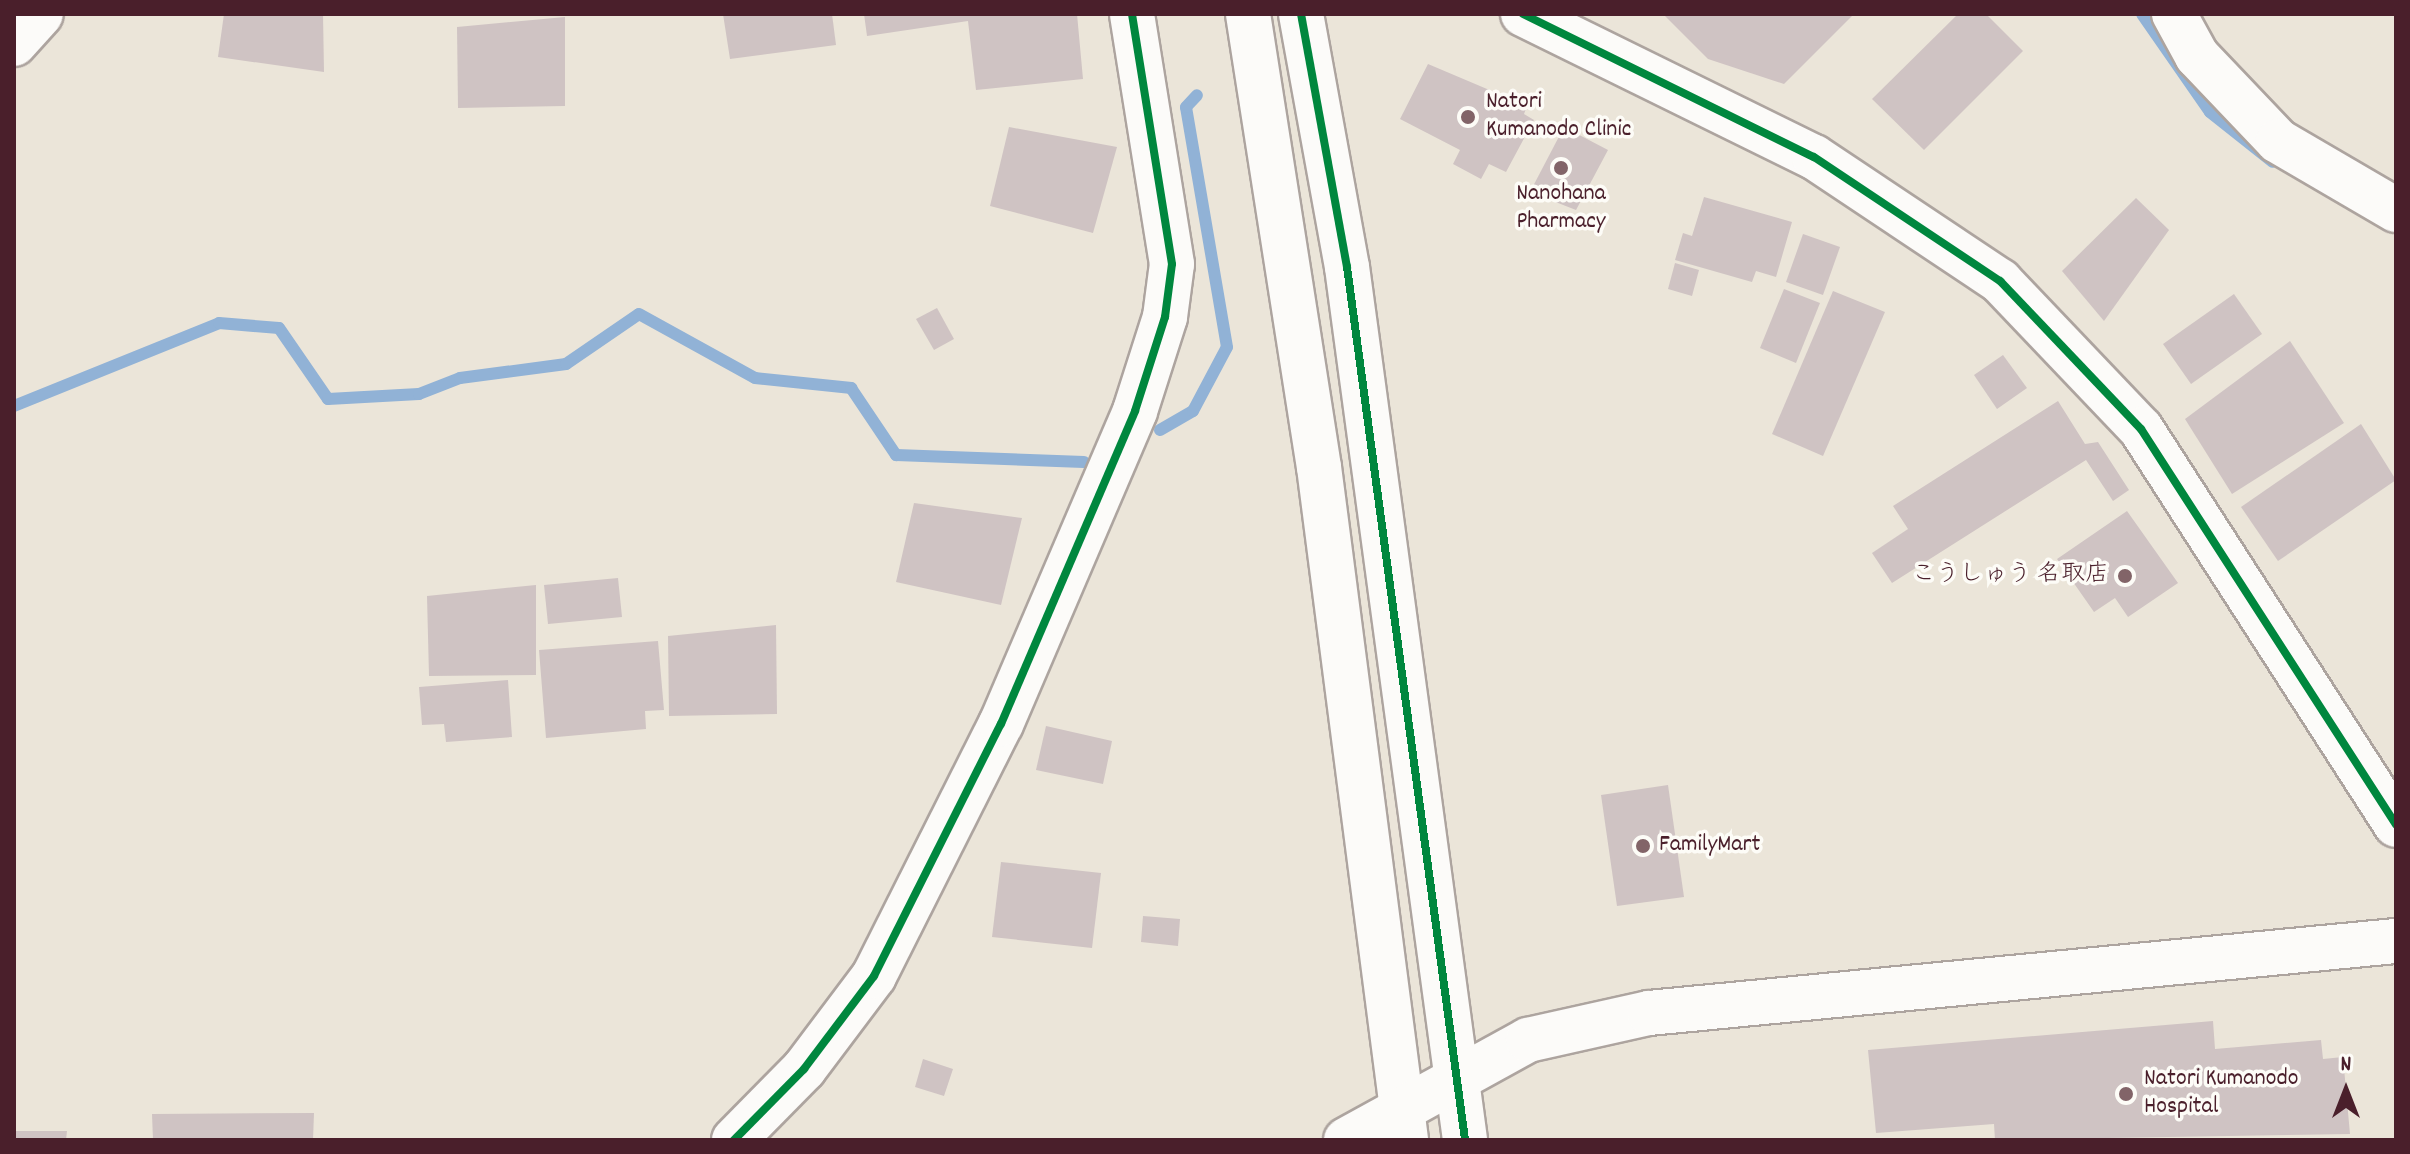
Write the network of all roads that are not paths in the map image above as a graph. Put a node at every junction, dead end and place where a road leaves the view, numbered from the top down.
1 (41, 14) edge
2 (1132, 14) edge
3 (1248, 14) edge
4 (1301, 14) edge
5 (1523, 14) edge
6 (2174, 14) edge
7 (14, 44) edge
8 (2396, 210) edge
9 (2396, 825) edge
10 (2396, 941) edge
11 (1456, 1081) junction
12 (1404, 1124) edge
13 (734, 1140) edge
14 (1346, 1140) edge
15 (1465, 1140) edge

1 - 7 street
2 - 13 street
3 - 12 street
4 - 11 street
5 - 9 street
6 - 8 street
10 - 11 street
11 - 12 street
11 - 15 street
12 - 14 street

